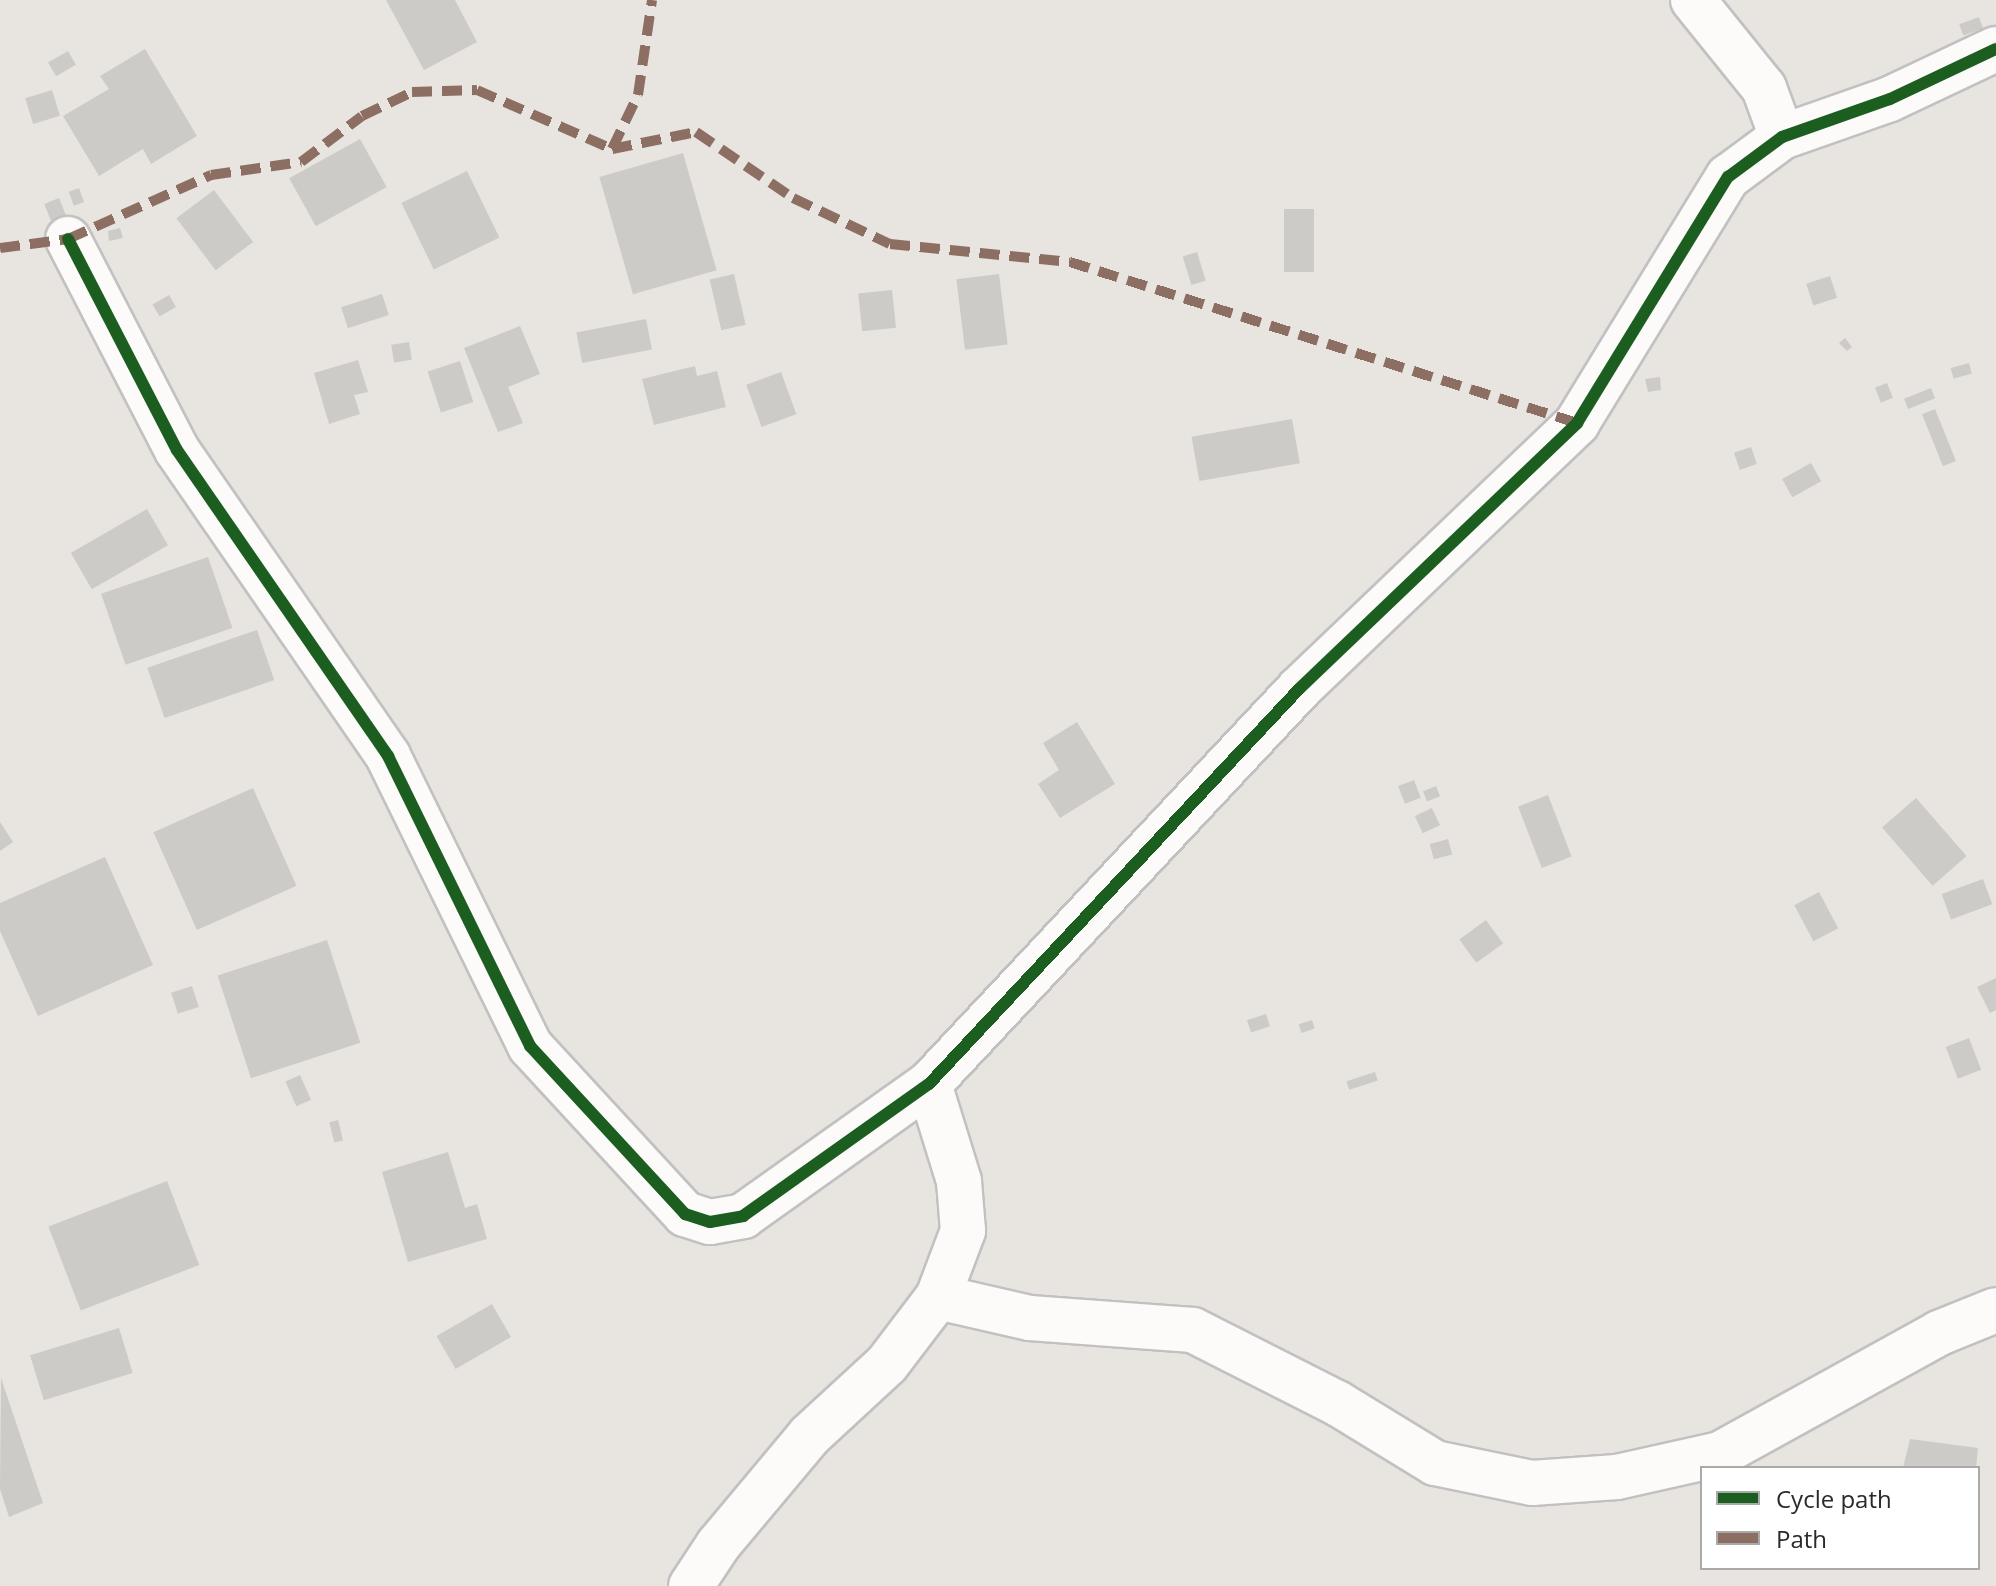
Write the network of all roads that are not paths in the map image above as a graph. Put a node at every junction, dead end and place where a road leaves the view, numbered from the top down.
1 (1693, 0) edge
2 (1996, 49) edge
3 (1782, 137) junction
4 (68, 239) dead end
5 (929, 1084) junction
6 (938, 1297) junction
7 (1996, 1310) edge
8 (691, 1586) edge

1 - 3 street
2 - 3 street
3 - 5 street
4 - 5 street
5 - 6 street
6 - 7 street
6 - 8 street

